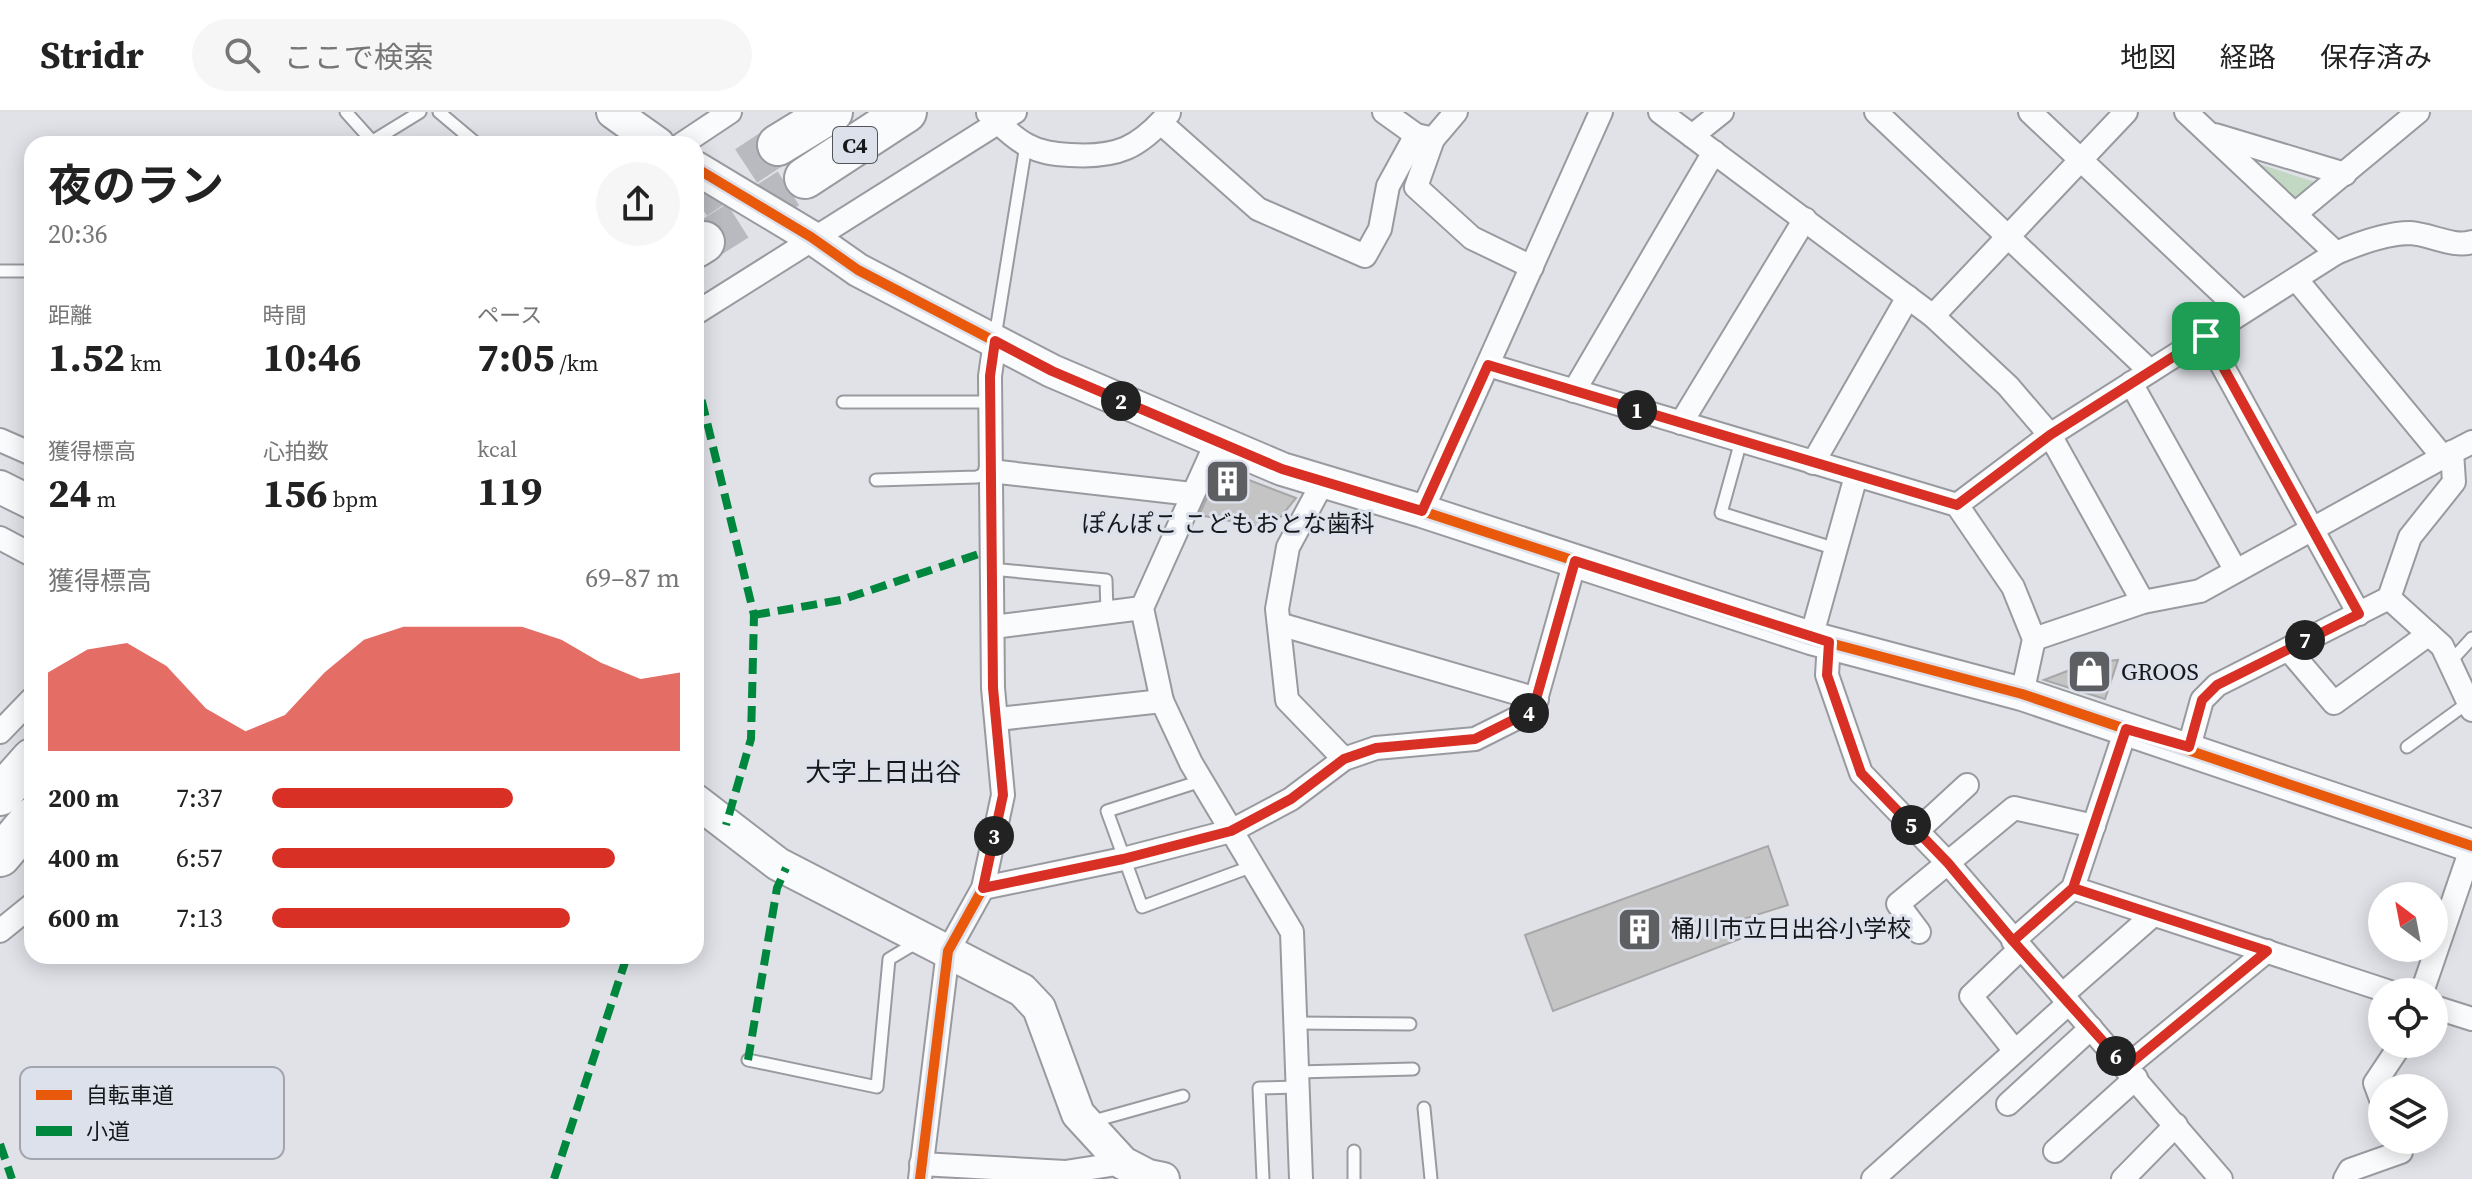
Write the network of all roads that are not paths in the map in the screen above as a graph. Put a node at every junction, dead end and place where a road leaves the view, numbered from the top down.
1 (346, 112) edge
2 (420, 112) edge
3 (439, 112) edge
4 (613, 112) edge
5 (730, 112) edge
6 (832, 112) edge
7 (906, 112) edge
8 (1384, 112) edge
9 (1456, 112) edge
10 (1601, 112) edge
11 (1660, 112) edge
12 (1722, 112) edge
13 (1876, 112) edge
14 (2030, 112) edge
15 (2126, 112) edge
16 (2186, 112) edge
17 (2418, 112) edge
18 (1000, 115) edge
19 (1167, 115) edge
20 (2209, 133) junction
21 (365, 136) edge
22 (381, 136) edge
23 (468, 136) edge
24 (647, 136) edge
25 (694, 136) edge
26 (1692, 136) junction
27 (1424, 137) junction
28 (778, 145) tunnel mouth
29 (1026, 145) junction
30 (1714, 152) junction
31 (2080, 159) junction
32 (704, 173) edge
33 (2345, 174) junction
34 (805, 178) tunnel mouth
35 (2295, 214) junction
36 (1805, 219) junction
37 (811, 237) junction
38 (2009, 238) junction
39 (2472, 242) edge
40 (2336, 253) junction
41 (1532, 267) junction
42 (0, 271) edge
43 (24, 271) edge
44 (2296, 279) junction
45 (1908, 297) junction
46 (704, 308) edge
47 (2242, 312) junction
48 (1933, 316) junction
49 (2206, 336) junction
50 (995, 341) junction
51 (1488, 365) junction
52 (2140, 377) junction
53 (1574, 391) junction
54 (843, 402) dead end
55 (991, 402) junction
56 (1681, 423) junction
57 (2050, 435) junction
58 (0, 440) edge
59 (1217, 441) junction
60 (1741, 441) junction
61 (24, 450) edge
62 (2456, 450) edge
63 (1813, 463) junction
64 (990, 471) junction
65 (1856, 476) junction
66 (876, 480) dead end
67 (1323, 482) junction
68 (0, 487) edge
69 (1192, 494) junction
70 (24, 499) edge
71 (1957, 505) junction
72 (1422, 511) junction
73 (2312, 532) junction
74 (0, 538) edge
75 (1836, 549) junction
76 (24, 551) edge
77 (1575, 561) junction
78 (991, 569) junction
79 (2236, 571) junction
80 (2389, 598) junction
81 (2143, 602) junction
82 (1142, 608) junction
83 (1107, 612) junction
84 (2359, 614) junction
85 (1279, 624) junction
86 (993, 627) junction
87 (2429, 634) junction
88 (2472, 638) edge
89 (2034, 639) junction
90 (1820, 640) junction
91 (2288, 649) junction
92 (2451, 661) junction
93 (2022, 694) junction
94 (1537, 699) junction
95 (1162, 701) junction
96 (2470, 706) edge
97 (24, 707) edge
98 (998, 719) junction
99 (2126, 729) junction
100 (0, 732) edge
101 (2189, 747) junction
102 (2407, 747) dead end
103 (1344, 759) junction
104 (24, 768) edge
105 (1201, 781) junction
106 (1967, 785) dead end
107 (0, 795) edge
108 (704, 807) edge
109 (2094, 826) junction
110 (24, 828) edge
111 (1231, 831) junction
112 (1917, 831) junction
113 (2472, 846) edge
114 (0, 856) edge
115 (1123, 859) junction
116 (1948, 863) junction
117 (1253, 866) junction
118 (983, 888) junction
119 (2073, 888) junction
120 (24, 912) edge
121 (2152, 916) junction
122 (0, 931) edge
123 (1919, 932) dead end
124 (936, 945) junction
125 (2017, 945) junction
126 (2267, 951) junction
127 (2427, 978) edge
128 (2368, 985) edge
129 (2065, 999) junction
130 (2448, 1011) edge
131 (2472, 1019) edge
132 (1295, 1023) junction
133 (1410, 1024) dead end
134 (2091, 1028) junction
135 (2015, 1051) junction
136 (748, 1060) dead end
137 (1413, 1069) dead end
138 (2131, 1072) junction
139 (1298, 1080) junction
140 (1183, 1096) dead end
141 (2008, 1104) dead end
142 (1424, 1108) dead end
143 (1086, 1123) junction
144 (2176, 1125) junction
145 (1354, 1151) dead end
146 (2055, 1151) dead end
147 (2395, 1154) edge
148 (1123, 1163) junction
149 (920, 1172) edge
150 (1159, 1179) edge
151 (1263, 1179) edge
152 (1301, 1179) edge
153 (1354, 1179) edge
154 (1431, 1179) edge
155 (1873, 1179) edge
156 (2123, 1179) edge
157 (2221, 1179) edge
158 (2345, 1179) edge

1 - 21 lane
2 - 22 lane
3 - 23 lane
4 - 24 street
5 - 25 street
6 - 28 highway, C4
7 - 34 highway, C4
8 - 27 street
9 - 27 street
10 - 41 street
11 - 26 street
12 - 26 street
13 - 38 street
14 - 31 street
15 - 31 street
16 - 20 street
17 - 33 street
18 - 29 street
18 - 37 street
19 - 27 street
19 - 29 street
20 - 33 street
20 - 35 street
26 - 30 street
27 - 41 street
29 - 50 lane
30 - 36 street
30 - 53 street
31 - 38 street
31 - 47 street
32 - 37 street
33 - 35 street
35 - 40 street
36 - 45 street
36 - 56 street
37 - 46 street
37 - 50 street
38 - 48 street
38 - 52 street
39 - 40 street
40 - 44 street
41 - 51 street
42 - 43 lane
44 - 47 street
44 - 62 street
45 - 48 street
45 - 63 street
47 - 49 street
48 - 57 street
49 - 52 street
49 - 73 street
50 - 55 street
50 - 59 street
51 - 53 street
51 - 72 street
52 - 57 street
52 - 79 street
53 - 56 street
54 - 55 lane
55 - 64 street
56 - 60 street
57 - 71 street
57 - 81 street
58 - 61 street
59 - 67 street
59 - 69 street
60 - 63 street
60 - 75 lane
62 - 73 street
62 - 80 street
63 - 65 street
64 - 66 lane
64 - 69 street
64 - 78 street
65 - 71 street
65 - 75 street
67 - 72 street
67 - 85 street
68 - 70 street
69 - 82 street
71 - 89 street
72 - 77 street
73 - 79 street
73 - 84 street
74 - 76 street
75 - 90 street
77 - 90 street
77 - 94 street
78 - 83 lane
78 - 86 street
79 - 81 street
80 - 84 street
80 - 87 street
81 - 89 street
82 - 83 street
82 - 95 street
83 - 86 street
84 - 91 street
85 - 94 street
85 - 103 street
86 - 98 street
87 - 91 street
87 - 92 street
88 - 92 lane
89 - 93 street
90 - 93 street
90 - 112 street
91 - 101 street
92 - 96 street
93 - 99 street
94 - 103 street
95 - 98 street
95 - 105 street
96 - 102 lane
97 - 100 street
98 - 118 street
99 - 101 street
99 - 109 street
101 - 113 street
103 - 111 street
104 - 107 highway
105 - 111 street
105 - 115 lane
106 - 112 street
108 - 124 street
109 - 116 street
109 - 119 street
110 - 114 highway
111 - 115 street
111 - 117 street
112 - 116 street
113 - 127 street
115 - 117 lane
115 - 118 street
116 - 123 street
116 - 125 street
117 - 132 street
118 - 124 street
119 - 121 street
119 - 125 street
120 - 122 street
121 - 126 street
121 - 129 street
124 - 136 lane
124 - 143 street
124 - 149 street
125 - 129 street
125 - 135 street
126 - 128 street
126 - 138 street
129 - 134 street
129 - 135 street
130 - 131 street
132 - 133 lane
132 - 139 street
134 - 138 street
134 - 141 street
135 - 155 street
137 - 139 lane
138 - 144 street
138 - 146 street
139 - 151 lane
139 - 152 street
140 - 143 lane
142 - 154 lane
143 - 148 street
144 - 156 street
144 - 157 street
145 - 153 lane
147 - 158 street
148 - 149 street
148 - 150 street

